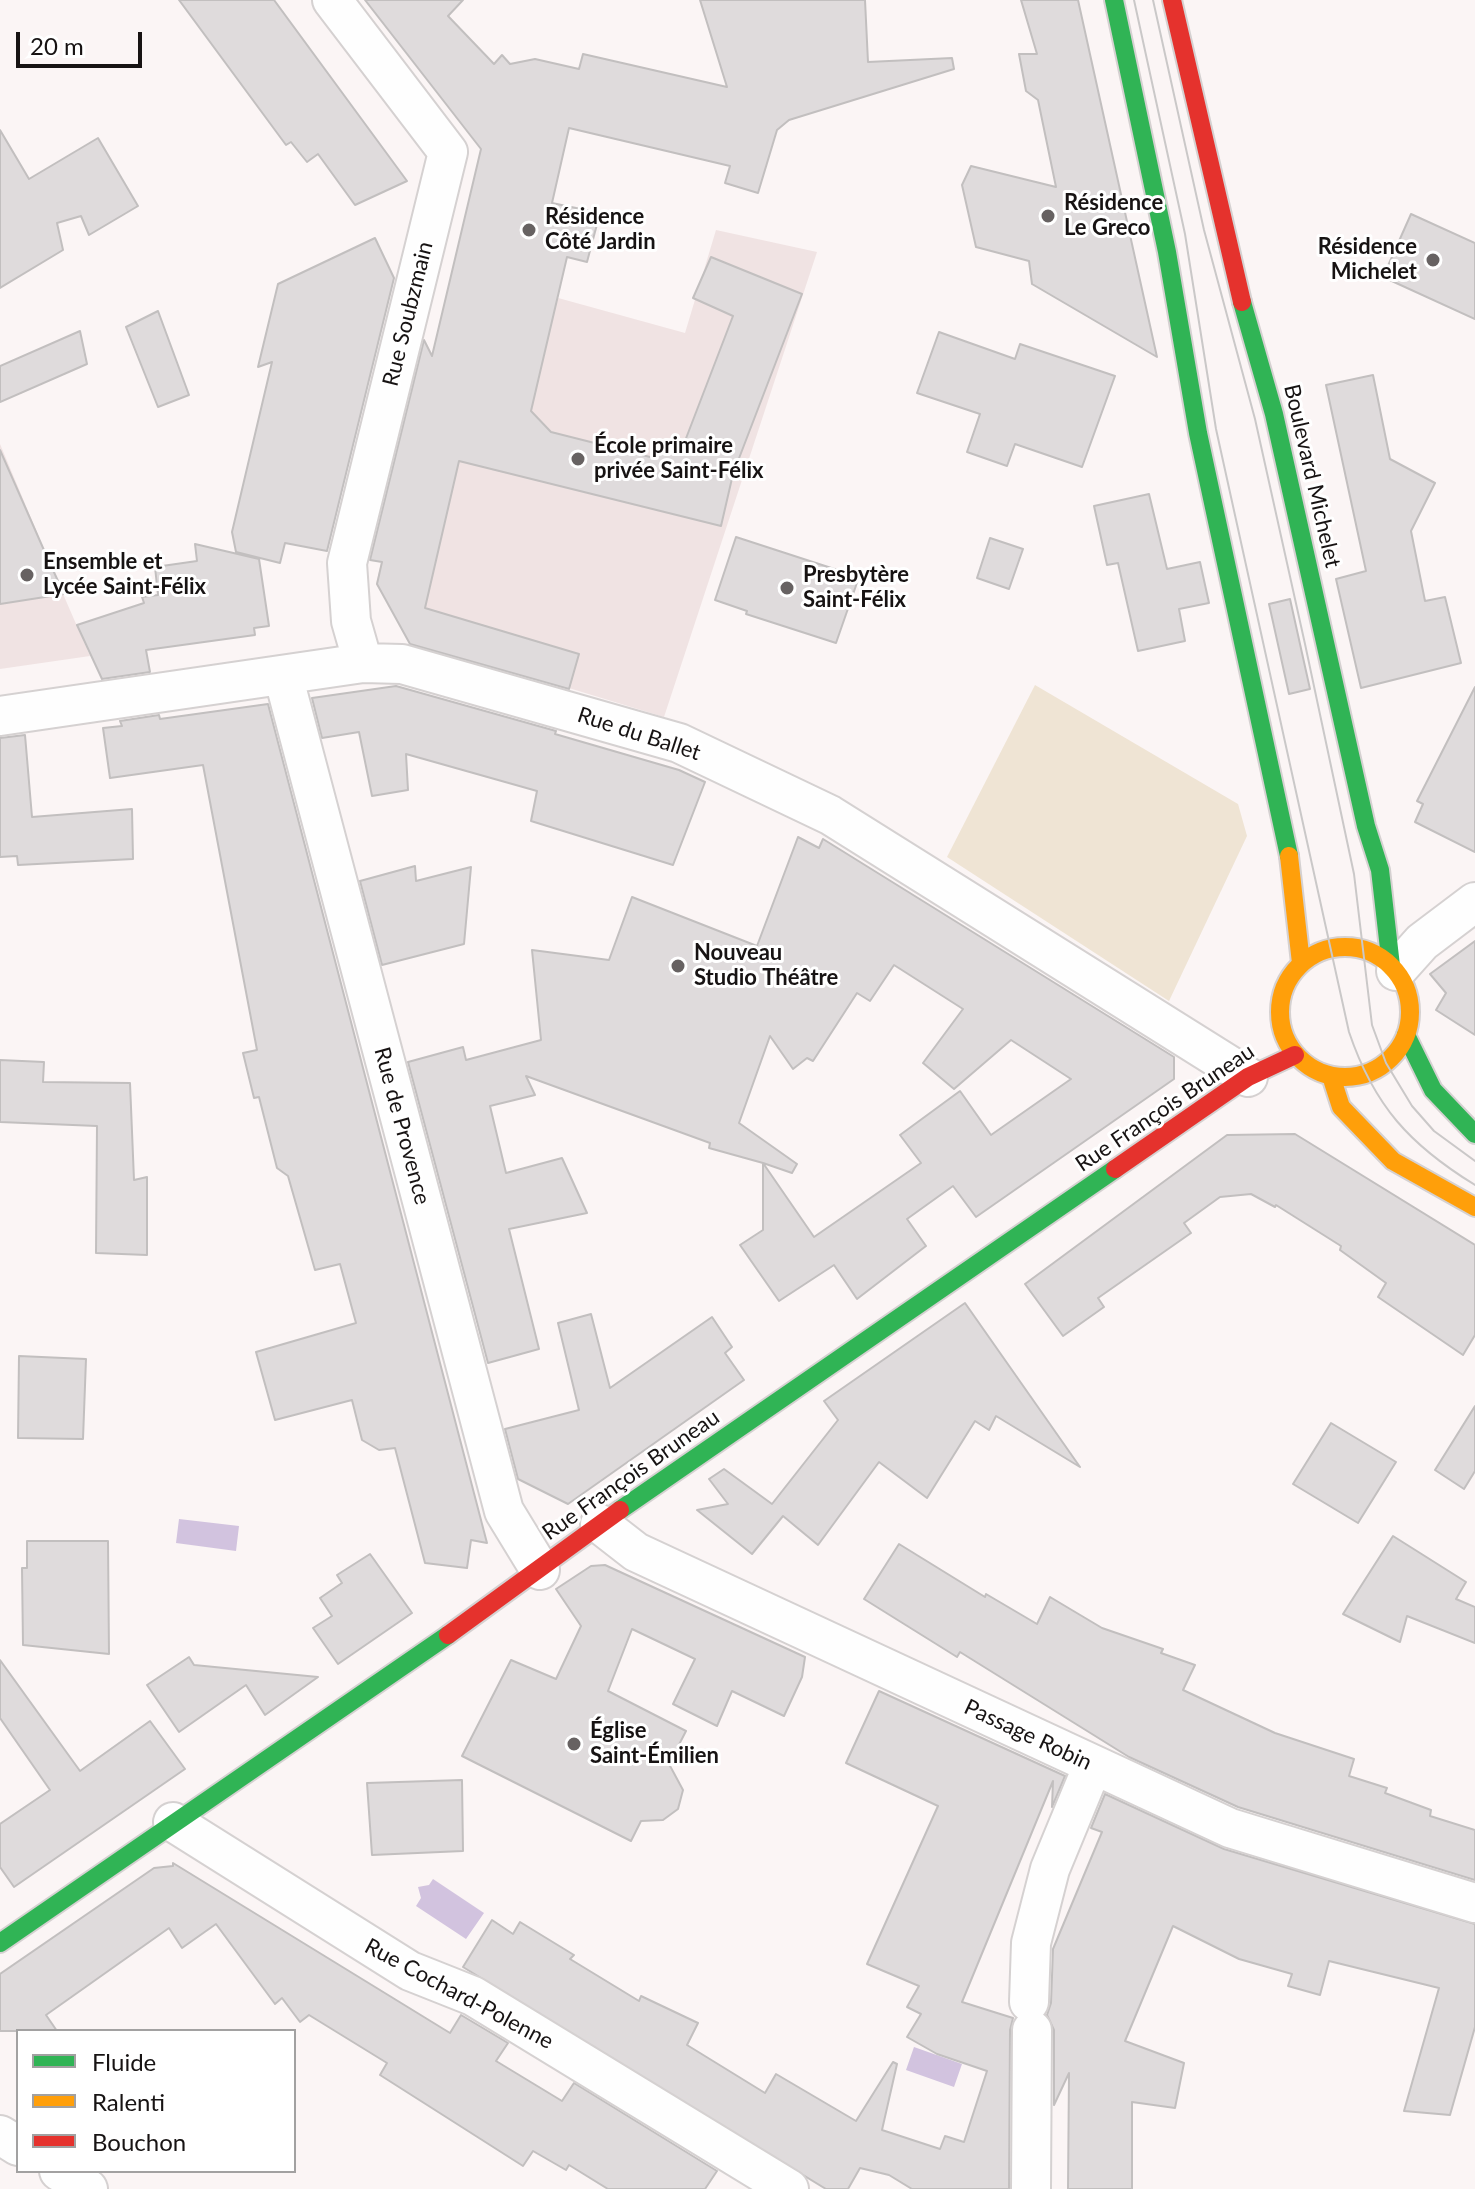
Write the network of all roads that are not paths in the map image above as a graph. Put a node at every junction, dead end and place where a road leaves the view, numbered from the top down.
1 (332, 0) edge
2 (1114, 0) edge
3 (1172, 0) edge
4 (363, 663) junction
5 (283, 675) junction
6 (0, 716) edge
7 (1475, 902) edge
8 (1301, 963) junction
9 (1394, 968) junction
10 (1406, 1035) junction
11 (1295, 1055) junction
12 (1331, 1076) junction
13 (1248, 1077) junction
14 (1475, 1134) edge
15 (1475, 1207) edge
16 (600, 1524) junction
17 (540, 1570) junction
18 (1093, 1765) junction
19 (173, 1822) junction
20 (1475, 1903) edge
21 (0, 1943) edge
22 (62, 2173) edge
23 (88, 2189) edge
24 (789, 2189) edge
25 (1031, 2189) edge

1 - 4 street, Rue Soubzmain
2 - 8 street
3 - 9 street, Boulevard Michelet
4 - 5 street, Rue du Ballet
4 - 13 street, Rue du Ballet
5 - 6 street, Rue du Ballet
5 - 17 street, Rue de Provence
7 - 9 street
8 - 9 street
8 - 11 street
9 - 10 street
10 - 12 street
10 - 14 street
11 - 12 street
11 - 13 street, Rue François Bruneau
12 - 15 street
13 - 16 street, Rue François Bruneau
16 - 17 street, Rue François Bruneau
16 - 18 street, Passage Robin
17 - 19 street, Rue François Bruneau
18 - 20 street, Passage Robin
18 - 25 street
19 - 21 street, Rue François Bruneau
19 - 24 street, Rue Cochard-Polenne
22 - 23 street

